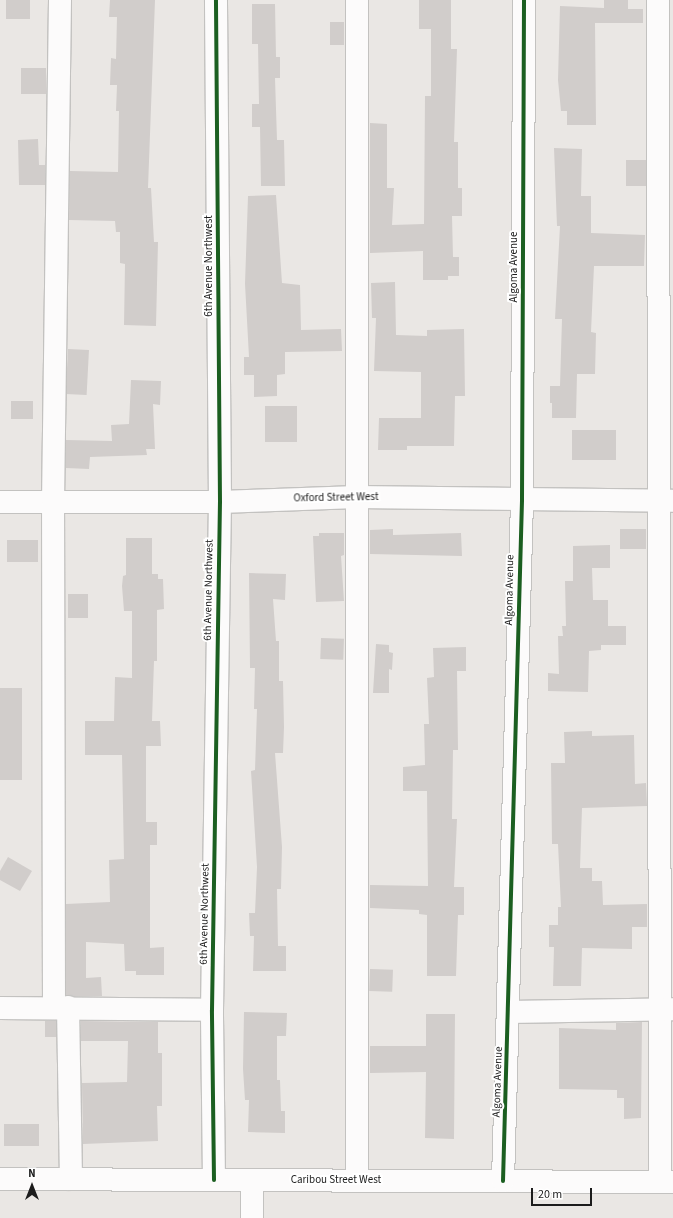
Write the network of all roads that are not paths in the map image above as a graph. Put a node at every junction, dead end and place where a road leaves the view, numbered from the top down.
1 (60, 0) edge
2 (216, 0) edge
3 (357, 0) edge
4 (524, 0) edge
5 (658, 0) edge
6 (358, 497) junction
7 (522, 500) junction
8 (0, 502) edge
9 (53, 502) junction
10 (220, 502) junction
11 (666, 502) edge
12 (61, 1007) junction
13 (0, 1008) edge
14 (666, 1009) edge
15 (212, 1010) junction
16 (509, 1012) junction
17 (0, 1179) edge
18 (71, 1179) junction
19 (214, 1180) junction
20 (252, 1180) junction
21 (357, 1180) junction
22 (503, 1181) junction
23 (667, 1182) edge
24 (252, 1218) edge

1 - 9 street
2 - 10 street, 6th Avenue Northwest
3 - 6 street
4 - 7 street, Algoma Avenue
5 - 11 street
6 - 7 street, Oxford Street West
6 - 10 street, Oxford Street West
6 - 21 street
7 - 11 street, Oxford Street West
7 - 16 street, Algoma Avenue
8 - 9 street, Oxford Street West
9 - 10 street, Oxford Street West
9 - 12 street
10 - 15 street, 6th Avenue Northwest
11 - 14 street
12 - 13 street
12 - 15 street
12 - 18 street
14 - 16 street
14 - 23 street
15 - 19 street, 6th Avenue Northwest
16 - 22 street, Algoma Avenue
17 - 18 street, Caribou Street West
18 - 19 street, Caribou Street West
19 - 20 street, Caribou Street West
20 - 21 street, Caribou Street West
20 - 24 street
21 - 22 street, Caribou Street West
22 - 23 street, Caribou Street West

